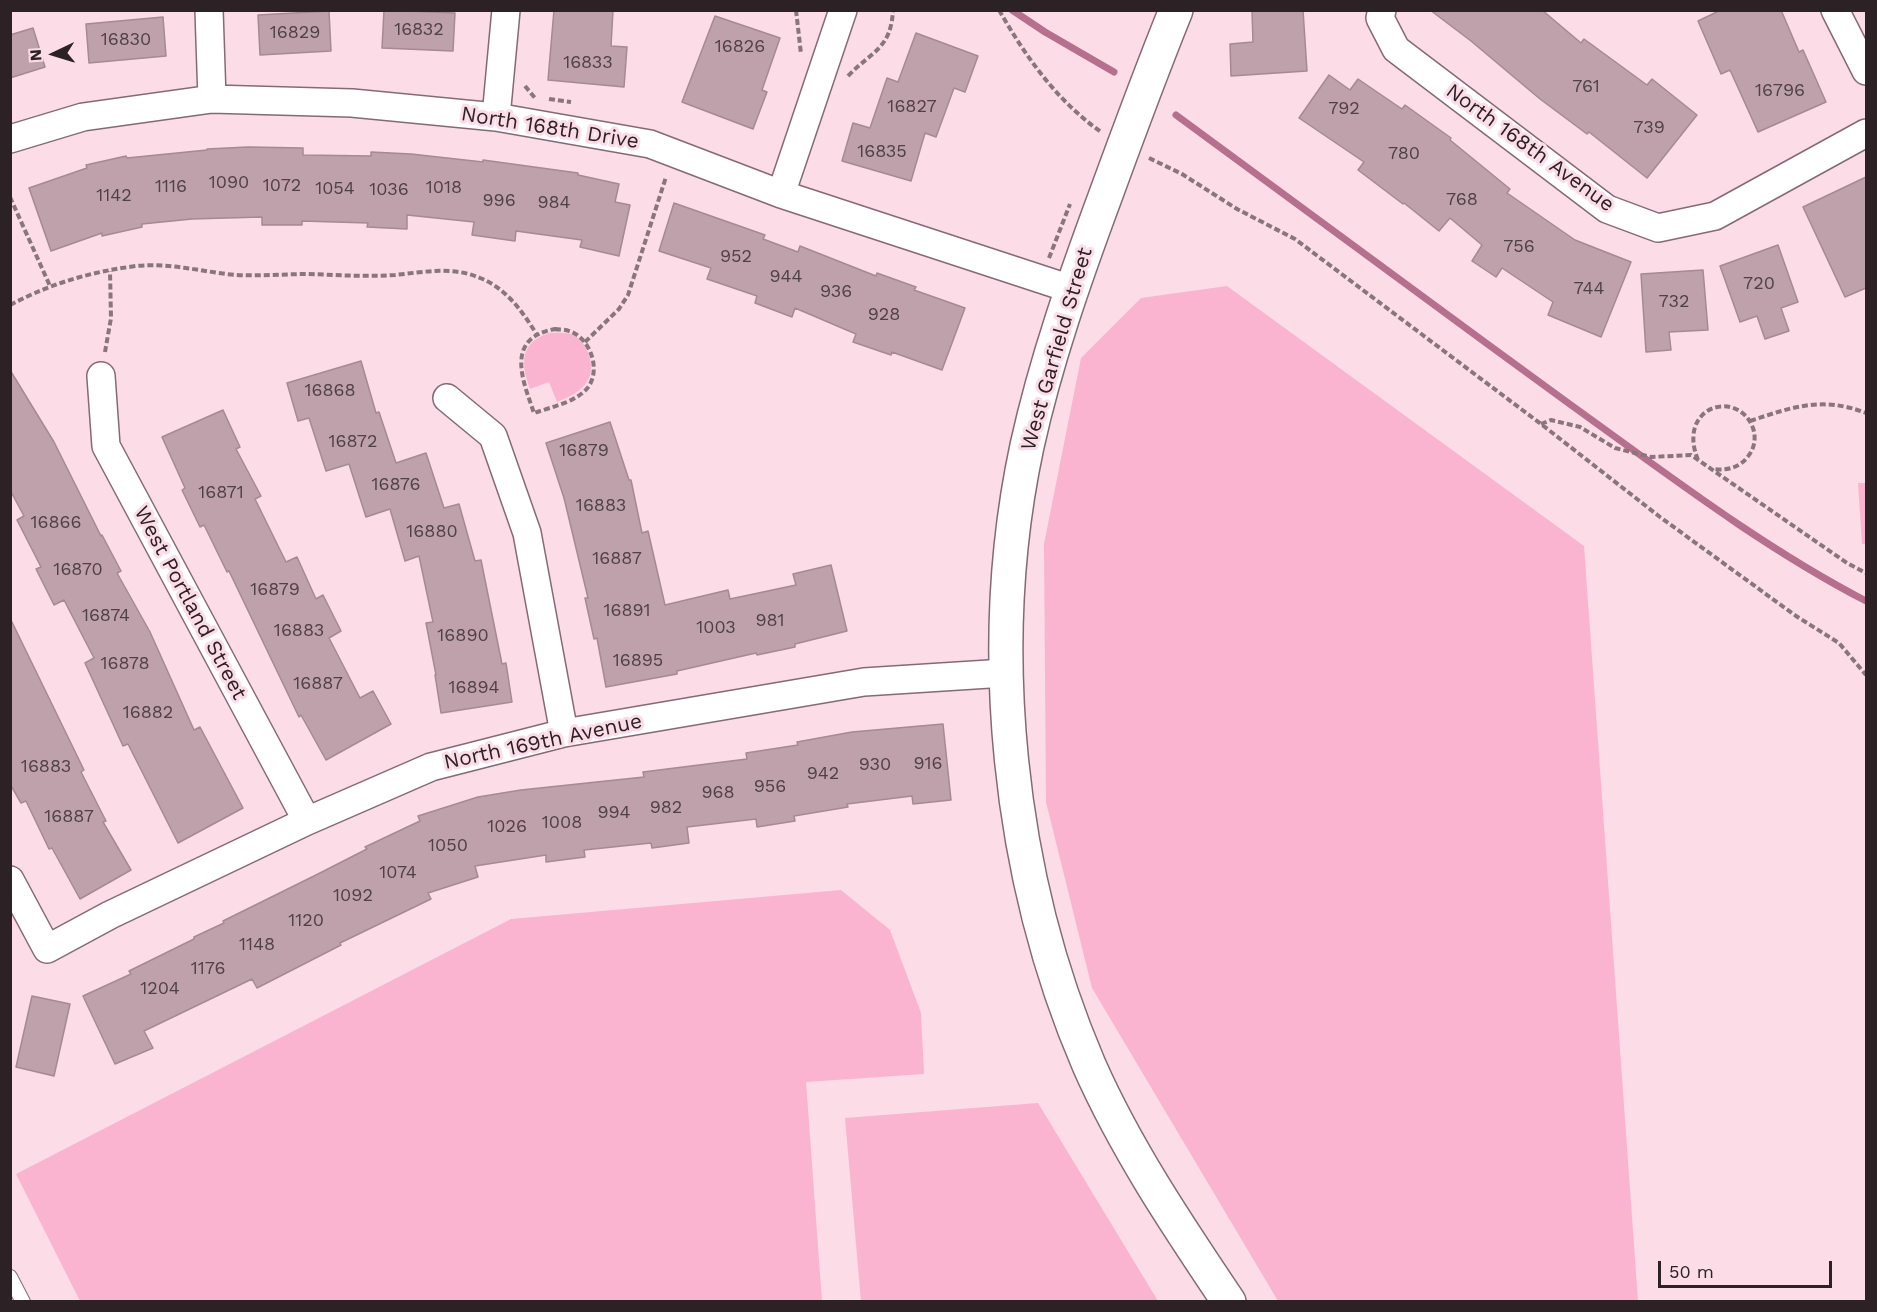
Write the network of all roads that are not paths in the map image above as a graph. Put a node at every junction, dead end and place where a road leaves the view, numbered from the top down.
1 (209, 10) edge
2 (506, 10) edge
3 (843, 10) edge
4 (1176, 10) edge
5 (1835, 10) edge
6 (1381, 14) edge
7 (1866, 71) edge
8 (213, 99) junction
9 (496, 117) junction
10 (1866, 133) edge
11 (10, 139) edge
12 (781, 194) junction
13 (1071, 289) junction
14 (101, 376) road end
15 (447, 398) dead end
16 (1005, 673) junction
17 (564, 733) junction
18 (307, 821) junction
19 (10, 880) edge
20 (10, 1277) edge
21 (23, 1302) edge
22 (1229, 1302) edge

1 - 8 street
2 - 9 street
3 - 12 street
4 - 13 street, West Garfield Street
5 - 7 street
6 - 10 street, North 168th Avenue
8 - 9 street, North 168th Drive
8 - 11 street, North 168th Drive
9 - 12 street, North 168th Drive
12 - 13 street, North 168th Drive
13 - 16 street, West Garfield Street
14 - 18 street, West Portland Street
15 - 17 street
16 - 17 street, North 169th Avenue
16 - 22 street, West Garfield Street
17 - 18 street, North 169th Avenue
18 - 19 street, North 169th Avenue
20 - 21 lane

